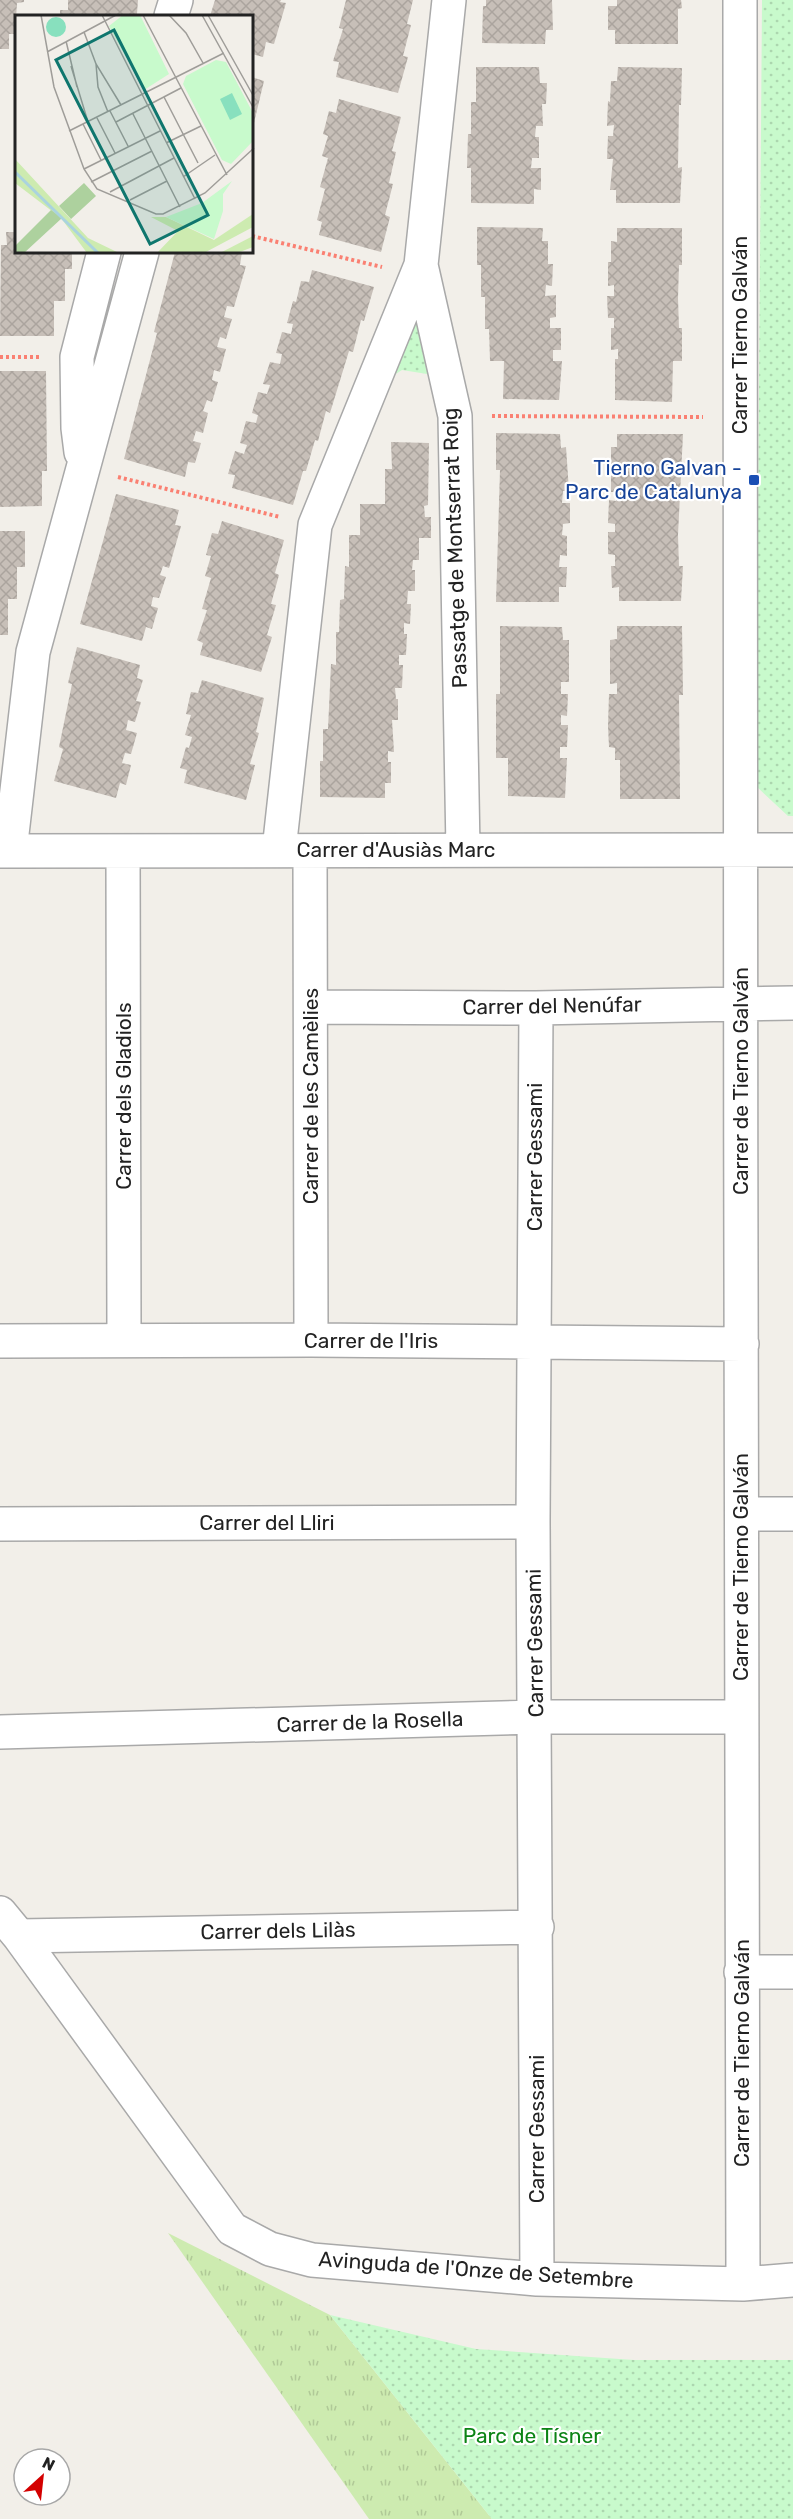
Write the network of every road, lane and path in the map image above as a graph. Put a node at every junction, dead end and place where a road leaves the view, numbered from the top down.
1 (176, 0) edge
2 (448, 0) edge
3 (740, 0) edge
4 (171, 15) edge
5 (254, 236) edge
6 (103, 254) edge
7 (141, 254) edge
8 (419, 270) junction
9 (455, 416) junction
10 (740, 417) junction
11 (83, 468) junction
12 (315, 525) junction
13 (463, 849) junction
14 (740, 850) junction
15 (793, 850) edge
16 (5, 851) edge
17 (294, 851) junction
18 (123, 852) junction
19 (793, 1003) edge
20 (741, 1004) junction
21 (311, 1006) junction
22 (536, 1008) junction
23 (124, 1340) junction
24 (311, 1340) junction
25 (0, 1341) edge
26 (535, 1342) junction
27 (741, 1344) junction
28 (742, 1514) junction
29 (793, 1514) edge
30 (533, 1522) junction
31 (0, 1524) edge
32 (536, 1717) junction
33 (741, 1717) junction
34 (0, 1732) edge
35 (10, 1925) edge
36 (537, 1927) junction
37 (741, 1972) junction
38 (793, 1972) edge
39 (537, 2279) junction
40 (793, 2280) edge
41 (743, 2284) junction

1 - 4 street
2 - 8 street, Passatge de Montserrat Roig
3 - 10 street, Carrer Tierno Galván
5 - 8 path
6 - 11 street
7 - 11 street
8 - 9 street, Passatge de Montserrat Roig
8 - 12 street, Carrer de les Camèlies
9 - 10 path
9 - 13 street, Passatge de Montserrat Roig
10 - 14 street, Carrer Tierno Galván
11 - 12 path
11 - 16 street
12 - 17 street, Carrer de les Camèlies
13 - 14 street, Carrer d'Ausiàs Marc
13 - 17 street, Carrer d'Ausiàs Marc
14 - 15 street, Carrer d'Ausiàs Marc
14 - 20 street, Carrer de Tierno Galván
16 - 18 street, Carrer d'Ausiàs Marc
17 - 18 street, Carrer d'Ausiàs Marc
17 - 21 street, Carrer de les Camèlies
18 - 23 street, Carrer dels Gladiols
19 - 20 street, Carrer del Nenúfar
20 - 22 street, Carrer del Nenúfar
20 - 27 street, Carrer de Tierno Galván
21 - 22 street, Carrer del Nenúfar
21 - 24 street, Carrer de les Camèlies
22 - 26 street, Carrer Gessami
23 - 24 street, Carrer de l'Iris
23 - 25 street, Carrer de l'Iris
24 - 26 street, Carrer de l'Iris
26 - 27 street, Carrer de l'Iris
26 - 30 street, Carrer Gessami
27 - 28 street, Carrer de Tierno Galván
28 - 29 street
28 - 33 street, Carrer de Tierno Galván
30 - 31 street, Carrer del Lliri
30 - 32 street, Carrer Gessami
32 - 33 street, Carrer de la Rosella
32 - 34 street, Carrer de la Rosella
32 - 36 street, Carrer Gessami
33 - 37 street, Carrer de Tierno Galván
35 - 36 street, Carrer dels Lilàs
35 - 39 street, Avinguda de l'Onze de Setembre
36 - 39 street, Carrer Gessami
37 - 38 street
37 - 41 street, Carrer de Tierno Galván
39 - 41 street, Avinguda de l'Onze de Setembre
40 - 41 street, Avinguda de l'Onze de Setembre

